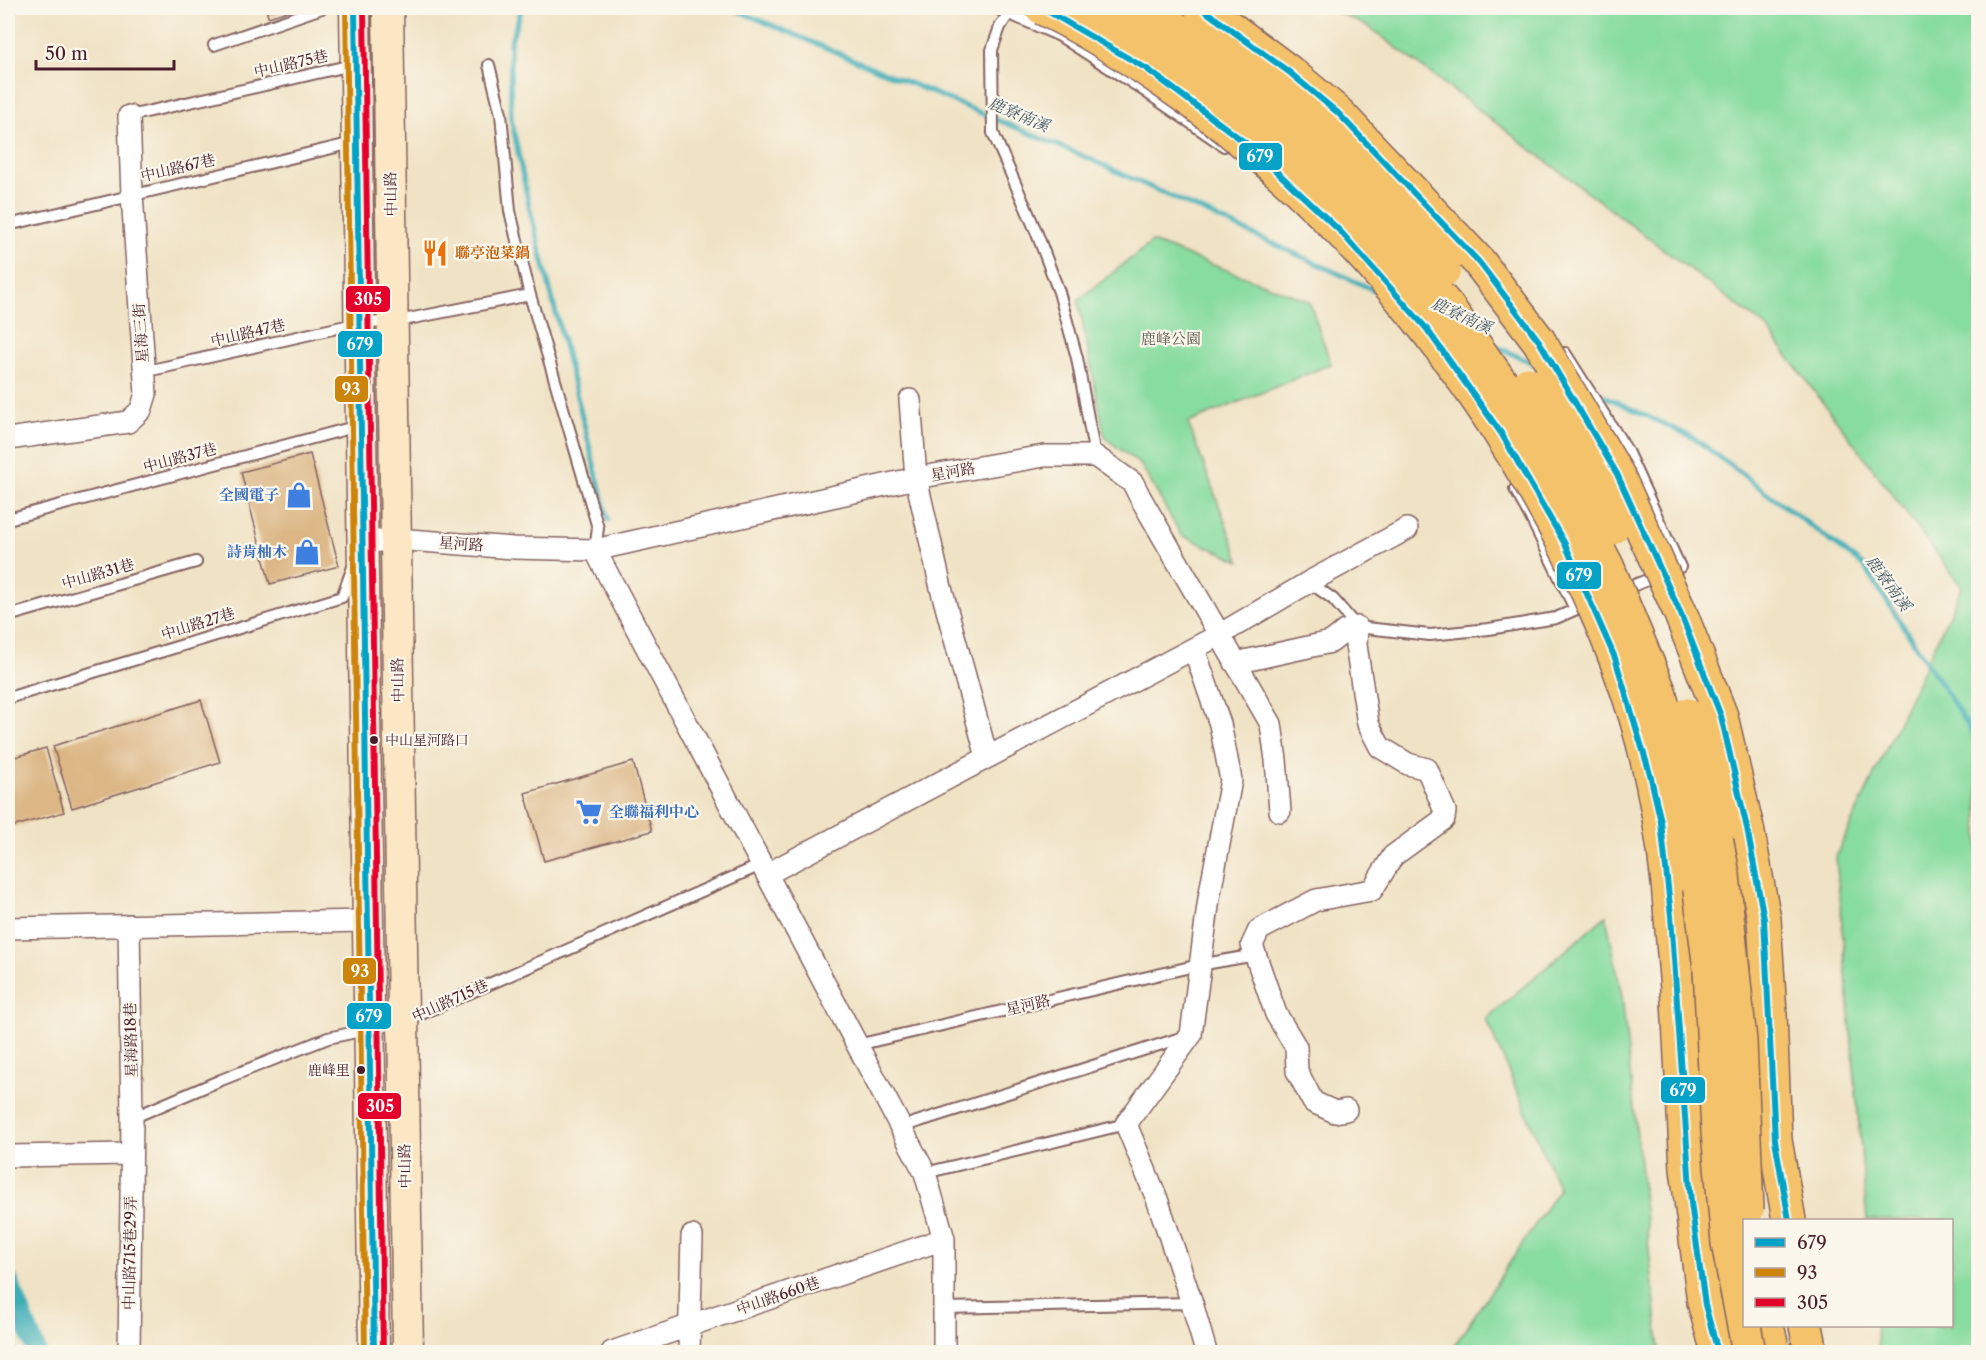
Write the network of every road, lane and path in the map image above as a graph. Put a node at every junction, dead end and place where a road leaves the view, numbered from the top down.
1 (322, 8) edge
2 (355, 8) edge
3 (388, 8) edge
4 (996, 8) edge
5 (1042, 8) edge
6 (1100, 8) edge
7 (1145, 8) edge
8 (1201, 8) edge
9 (1219, 8) edge
10 (1009, 14) junction
11 (1249, 28) dead end
12 (214, 45) dead end
13 (356, 64) junction
14 (489, 65) dead end
15 (129, 116) joint
16 (357, 142) junction
17 (1235, 156) dead end
18 (132, 195) junction
19 (8, 225) edge
20 (1472, 238) dead end
21 (1496, 265) dead end
22 (1377, 289) dead end
23 (530, 295) junction
24 (393, 322) junction
25 (359, 323) junction
26 (1422, 344) dead end
27 (1562, 349) dead end
28 (143, 372) junction
29 (910, 400) dead end
30 (361, 425) junction
31 (8, 439) edge
32 (1095, 456) junction
33 (1507, 475) dead end
34 (916, 478) junction
35 (8, 519) edge
36 (1407, 529) dead end
37 (396, 539) junction
38 (363, 543) junction
39 (595, 550) junction
40 (196, 562) dead end
41 (1309, 582) junction
42 (1575, 609) junction
43 (8, 616) edge
44 (1357, 627) junction
45 (1219, 635) junction
46 (1194, 649) junction
47 (1235, 663) junction
48 (8, 698) edge
49 (987, 757) junction
50 (1280, 811) dead end
51 (764, 869) junction
52 (368, 921) junction
53 (129, 925) junction
54 (8, 928) edge
55 (1252, 945) junction
56 (1198, 966) junction
57 (403, 1022) junction
58 (370, 1030) junction
59 (1191, 1035) junction
60 (857, 1045) junction
61 (1346, 1110) dead end
62 (132, 1118) junction
63 (1125, 1124) junction
64 (901, 1127) junction
65 (131, 1154) junction
66 (8, 1156) edge
67 (925, 1173) junction
68 (1748, 1219) edge
69 (1790, 1219) edge
70 (692, 1236) dead end
71 (944, 1239) junction
72 (1192, 1303) junction
73 (944, 1308) junction
74 (1743, 1322) edge
75 (690, 1326) junction
76 (1744, 1327) edge
77 (1767, 1327) edge
78 (1806, 1327) edge
79 (129, 1353) edge
80 (374, 1353) edge
81 (408, 1353) edge
82 (612, 1353) edge
83 (689, 1353) edge
84 (944, 1353) edge
85 (1206, 1353) edge
86 (1718, 1353) edge
87 (1749, 1353) edge
88 (1773, 1353) edge
89 (1811, 1353) edge

1 - 12 lane
2 - 13 street
3 - 24 street, 中山路
4 - 10 lane
5 - 86 main road, bridge
6 - 74 main road, bridge
7 - 68 main road, bridge
8 - 69 main road, bridge
9 - 11 lane
10 - 17 lane
10 - 32 lane
13 - 15 lane, 中山路75巷
13 - 16 street
14 - 23 lane
15 - 18 street, 星海三街
16 - 18 lane, 中山路67巷
16 - 25 street
18 - 19 lane, 中山路67巷
18 - 28 street, 星海三街
20 - 21 lane
22 - 26 lane
23 - 24 lane, 中山路47巷
23 - 39 lane
24 - 25 lane, 中山路47巷
24 - 37 street, 中山路
25 - 28 lane, 中山路47巷
25 - 30 street
27 - 42 lane
28 - 31 street, 星海三街
29 - 34 street
30 - 35 lane, 中山路37巷
30 - 38 street
32 - 34 street, 星河路
32 - 45 street
33 - 42 lane
34 - 39 street, 星河路
34 - 49 street
36 - 41 street
37 - 38 street, 星河路
37 - 39 street, 星河路
37 - 57 street, 中山路
38 - 48 lane, 中山路27巷
38 - 52 street
39 - 51 street
40 - 43 lane, 中山路31巷
41 - 44 lane
41 - 45 street
42 - 44 lane
44 - 47 street
44 - 55 street
45 - 46 street
45 - 47 street
46 - 49 street
46 - 56 street
47 - 50 street
49 - 51 street
51 - 57 lane, 中山路715巷
51 - 60 street
52 - 53 street
52 - 58 street
53 - 54 street
53 - 62 street, 星海路18巷
55 - 56 lane, 星河路
55 - 61 street
56 - 59 street
56 - 60 lane, 星河路
57 - 58 lane, 中山路715巷
57 - 81 street, 中山路
58 - 62 lane, 中山路715巷
58 - 80 street
59 - 63 street
59 - 64 lane
60 - 64 street
62 - 65 street, 星海路18巷
63 - 67 lane
63 - 72 street
64 - 67 street
65 - 66 street
65 - 79 street, 中山路715巷29弄
67 - 71 street
70 - 75 street
71 - 73 street
71 - 75 street, 中山路660巷
72 - 73 lane
72 - 85 street
73 - 84 street
75 - 82 street, 中山路660巷
75 - 83 street
76 - 87 main road, bridge
77 - 88 main road
78 - 89 main road

